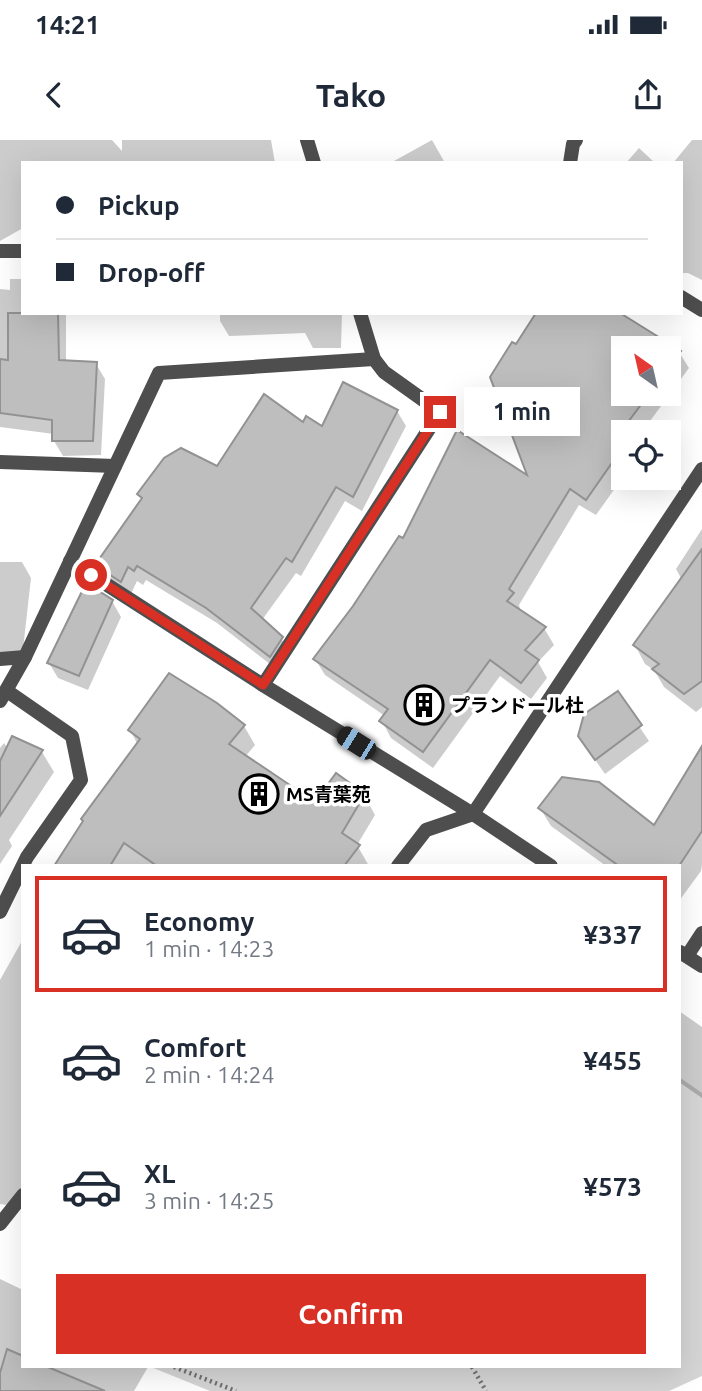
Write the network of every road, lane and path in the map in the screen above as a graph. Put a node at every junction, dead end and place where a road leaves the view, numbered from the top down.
1 (307, 140) edge
2 (576, 140) edge
3 (313, 161) edge
4 (570, 161) edge
5 (0, 251) edge
6 (21, 251) edge
7 (683, 298) edge
8 (702, 310) edge
9 (361, 315) edge
10 (374, 359) junction
11 (0, 462) edge
12 (115, 466) junction
13 (702, 469) edge
14 (70, 561) junction
15 (25, 657) junction
16 (0, 659) edge
17 (263, 685) junction
18 (3, 696) edge
19 (472, 814) junction
20 (24, 864) edge
21 (400, 864) edge
22 (548, 864) edge
23 (21, 869) edge
24 (0, 912) edge
25 (702, 933) edge
26 (683, 954) edge
27 (702, 967) edge
28 (21, 1198) edge
29 (0, 1224) edge
30 (177, 1368) edge
31 (473, 1368) edge
32 (236, 1391) edge
33 (486, 1391) edge

1 - 3 street
2 - 4 street
5 - 6 street
7 - 8 street
9 - 10 street
10 - 12 street
10 - 17 street
11 - 12 street
12 - 14 street
13 - 19 street
14 - 15 street
14 - 17 street
15 - 16 street
15 - 18 street
17 - 19 street
18 - 20 street
19 - 21 street
19 - 22 street
23 - 24 street
25 - 26 street
26 - 27 street
28 - 29 street
30 - 32 path
31 - 33 path

